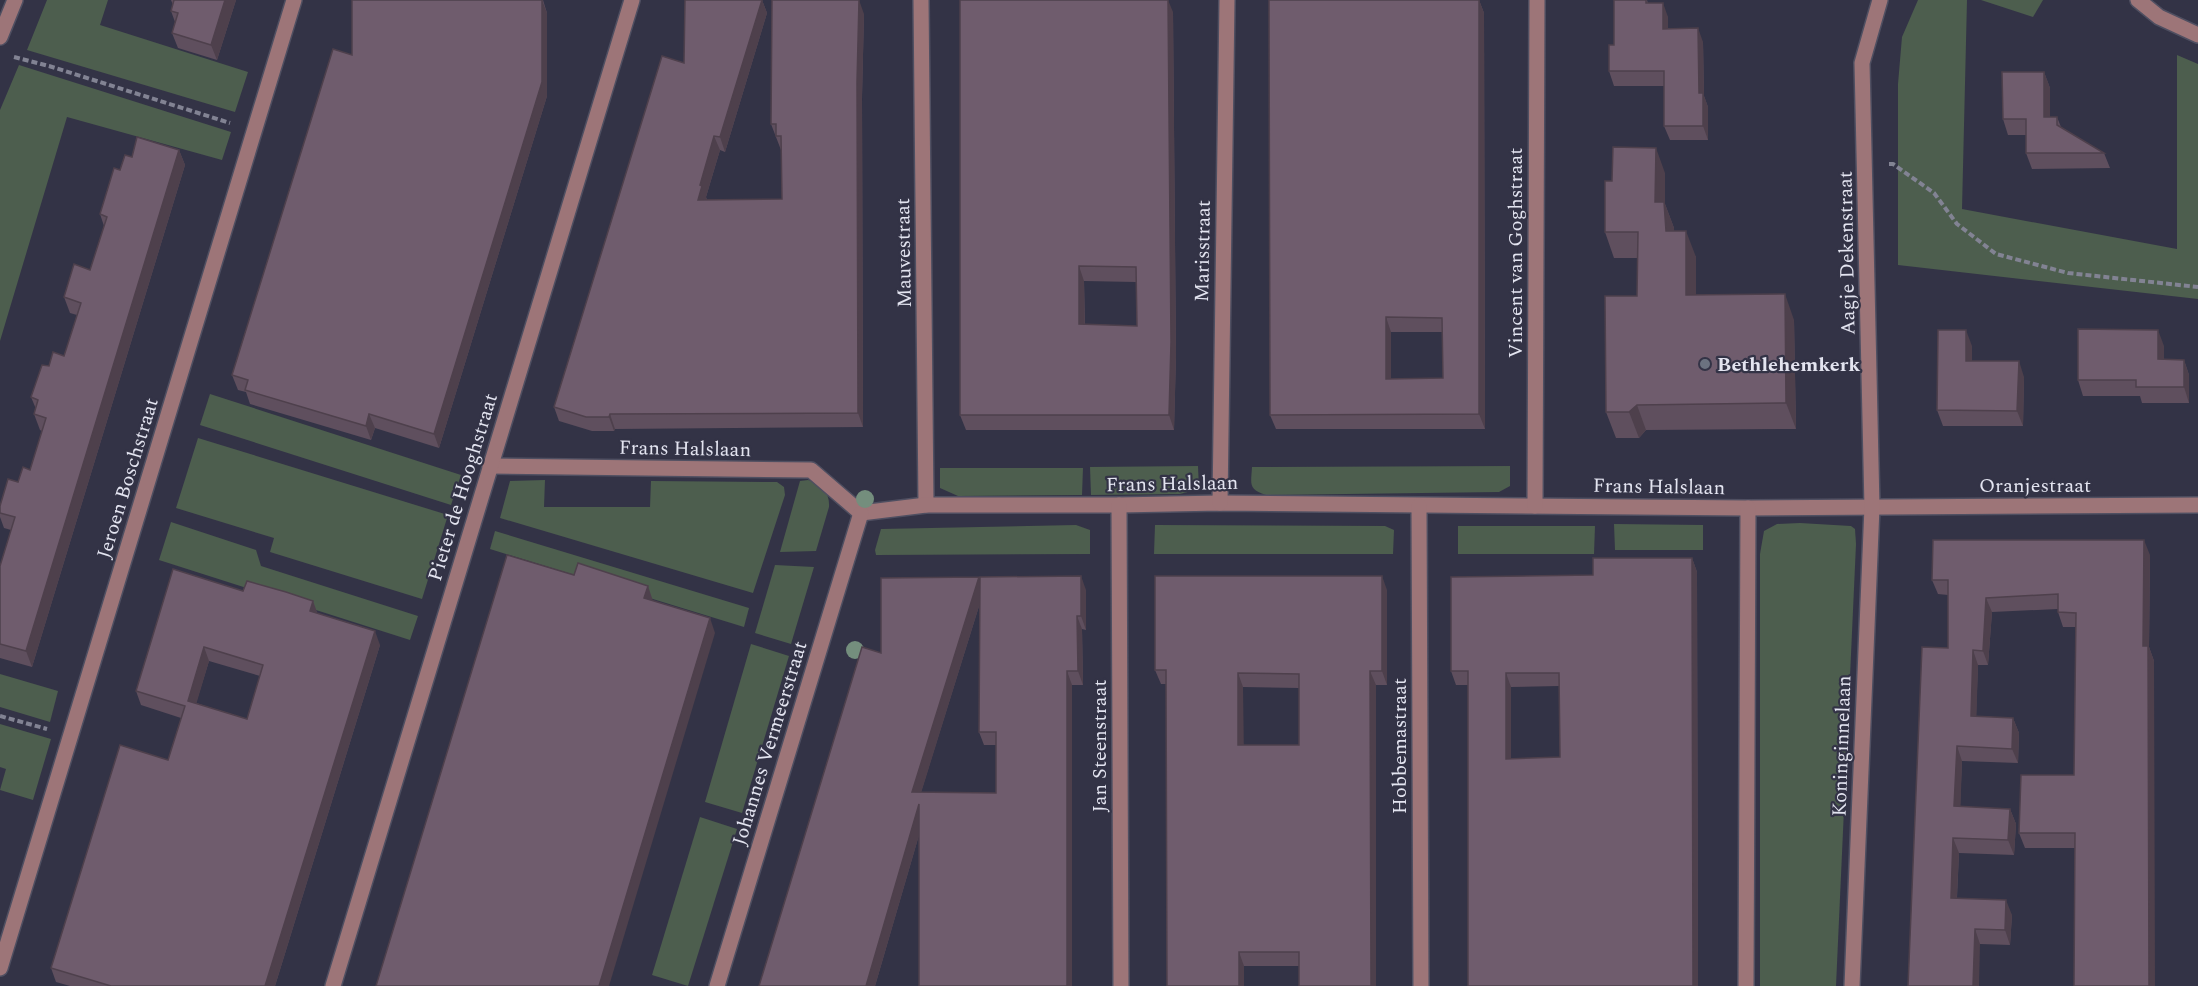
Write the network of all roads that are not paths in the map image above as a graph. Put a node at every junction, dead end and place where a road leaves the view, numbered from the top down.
1 (15, 0) edge
2 (294, 0) edge
3 (632, 0) edge
4 (921, 0) edge
5 (1227, 0) edge
6 (1537, 0) edge
7 (1880, 0) edge
8 (2138, 0) edge
9 (2198, 35) edge
10 (0, 37) edge
11 (490, 466) junction
12 (1220, 503) junction
13 (2198, 504) edge
14 (926, 505) junction
15 (1119, 506) junction
16 (1419, 506) junction
17 (1535, 506) junction
18 (1872, 507) junction
19 (1748, 508) junction
20 (861, 513) junction
21 (0, 968) edge
22 (333, 986) edge
23 (717, 986) edge
24 (1121, 986) edge
25 (1421, 986) edge
26 (1746, 986) edge
27 (1852, 986) edge

1 - 10 street
2 - 21 street, Jeroen Boschstraat
3 - 11 street, Pieter de Hooghstraat
4 - 14 street, Mauvestraat
5 - 12 street, Marisstraat
6 - 17 street, Vincent van Goghstraat
7 - 18 street, Aagje Dekenstraat
8 - 9 street
11 - 20 street, Frans Halslaan
11 - 22 street, Pieter de Hooghstraat
12 - 15 street, Frans Halslaan
12 - 16 street, Frans Halslaan
13 - 18 street, Oranjestraat
14 - 15 street, Frans Halslaan
14 - 20 street, Frans Halslaan
15 - 24 street, Jan Steenstraat
16 - 17 street, Frans Halslaan
16 - 25 street, Hobbemastraat
17 - 19 street, Frans Halslaan
18 - 19 street, Frans Halslaan
18 - 27 street, Koninginnelaan
19 - 26 street
20 - 23 street, Johannes Vermeerstraat

